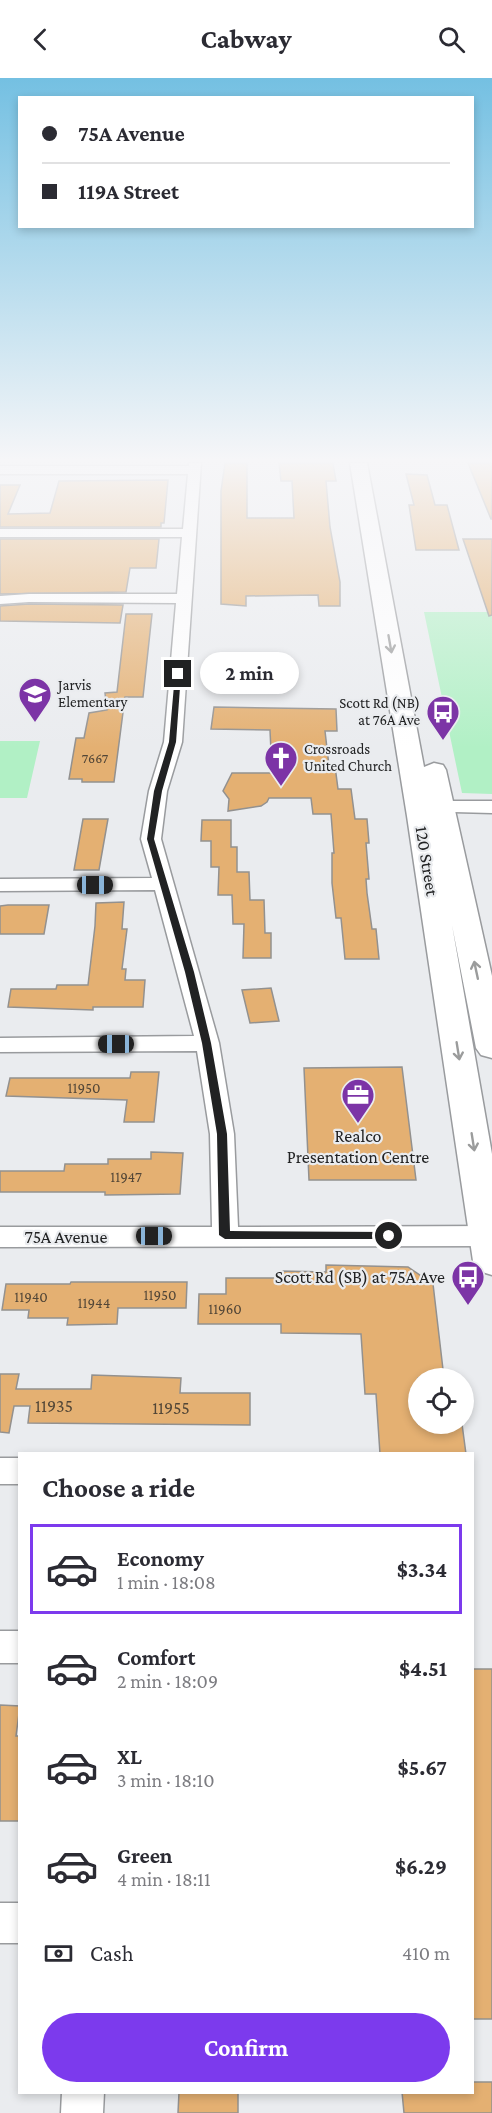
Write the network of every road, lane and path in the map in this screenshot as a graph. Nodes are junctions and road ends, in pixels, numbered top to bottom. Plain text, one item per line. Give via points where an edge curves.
1 (188, 558) edge
2 (376, 558) edge
3 (391, 558) edge
4 (378, 579) junction
5 (185, 599) junction
6 (0, 600) edge
7 (400, 606) junction
8 (419, 696) dead end
9 (426, 729) dead end
10 (429, 807) junction
11 (492, 807) edge
12 (164, 884) junction
13 (0, 885) edge
14 (207, 1043) junction
15 (0, 1045) edge
16 (492, 1048) edge
17 (225, 1235) junction
18 (0, 1237) edge
19 (491, 1244) edge
20 (0, 1471) edge
21 (18, 1471) edge
22 (0, 1647) edge
23 (18, 1647) edge
24 (0, 1923) edge
25 (18, 1923) edge
26 (83, 2094) edge
27 (82, 2113) edge

1 - 5 street
2 - 4 main road, 120 Street
3 - 7 main road, 120 Street
4 - 7 main road via 388,586 391,601
4 -> 10 main road, 120 Street
5 - 6 street
5 - 12 street via 173,742 158,791 150,839
7 - 8 main road, 120 Street
9 - 10 main road, 120 Street
10 - 11 street
16 -> 10 main road, 120 Street
10 -> 19 main road, 120 Street
12 - 13 street
12 - 14 street
14 - 15 street
14 - 17 street via 222,1134
17 - 18 street, 75A Avenue
17 - 19 street, 75A Avenue
20 - 21 street
22 - 23 street
24 - 25 street
26 - 27 street

